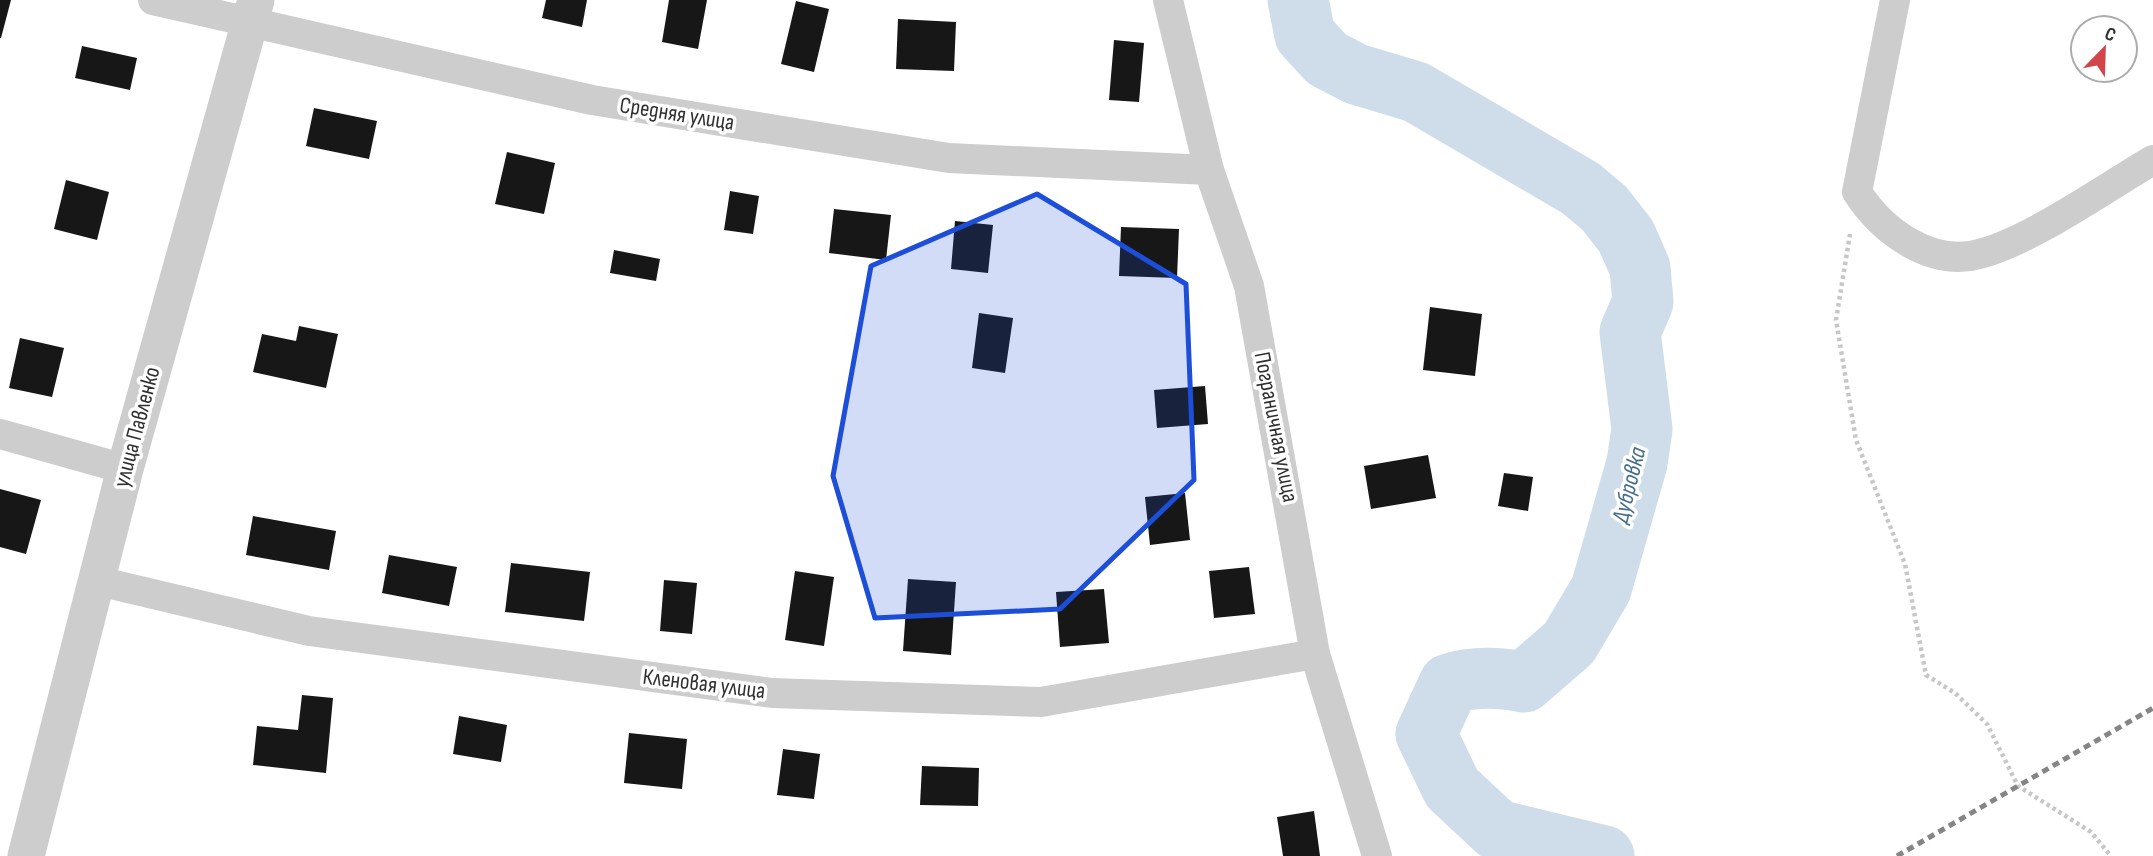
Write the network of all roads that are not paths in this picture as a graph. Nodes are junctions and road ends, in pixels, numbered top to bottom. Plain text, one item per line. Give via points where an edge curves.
1 (153, 0) edge
2 (1168, 0) edge
3 (1895, 0) edge
4 (253, 12) edge
5 (2153, 160) edge
6 (1209, 170) junction
7 (0, 434) edge
8 (125, 469) junction
9 (98, 581) junction
10 (1315, 654) junction
11 (26, 856) edge
12 (1377, 856) edge

1 - 4 street, Средняя улица
2 - 6 street, Пограничная улица
3 - 5 street via 1857,192 1891,232 1920,248 1951,255 1982,254 2026,234
4 - 6 street, Средняя улица via 592,100 949,158
4 - 8 street, улица Павленко
6 - 10 street, Пограничная улица via 1249,286
7 - 8 street
8 - 9 street, улица Павленко
9 - 10 street, Кленовая улица via 309,631 772,693 1041,702
9 - 11 street, улица Павленко
10 - 12 street, Пограничная улица

